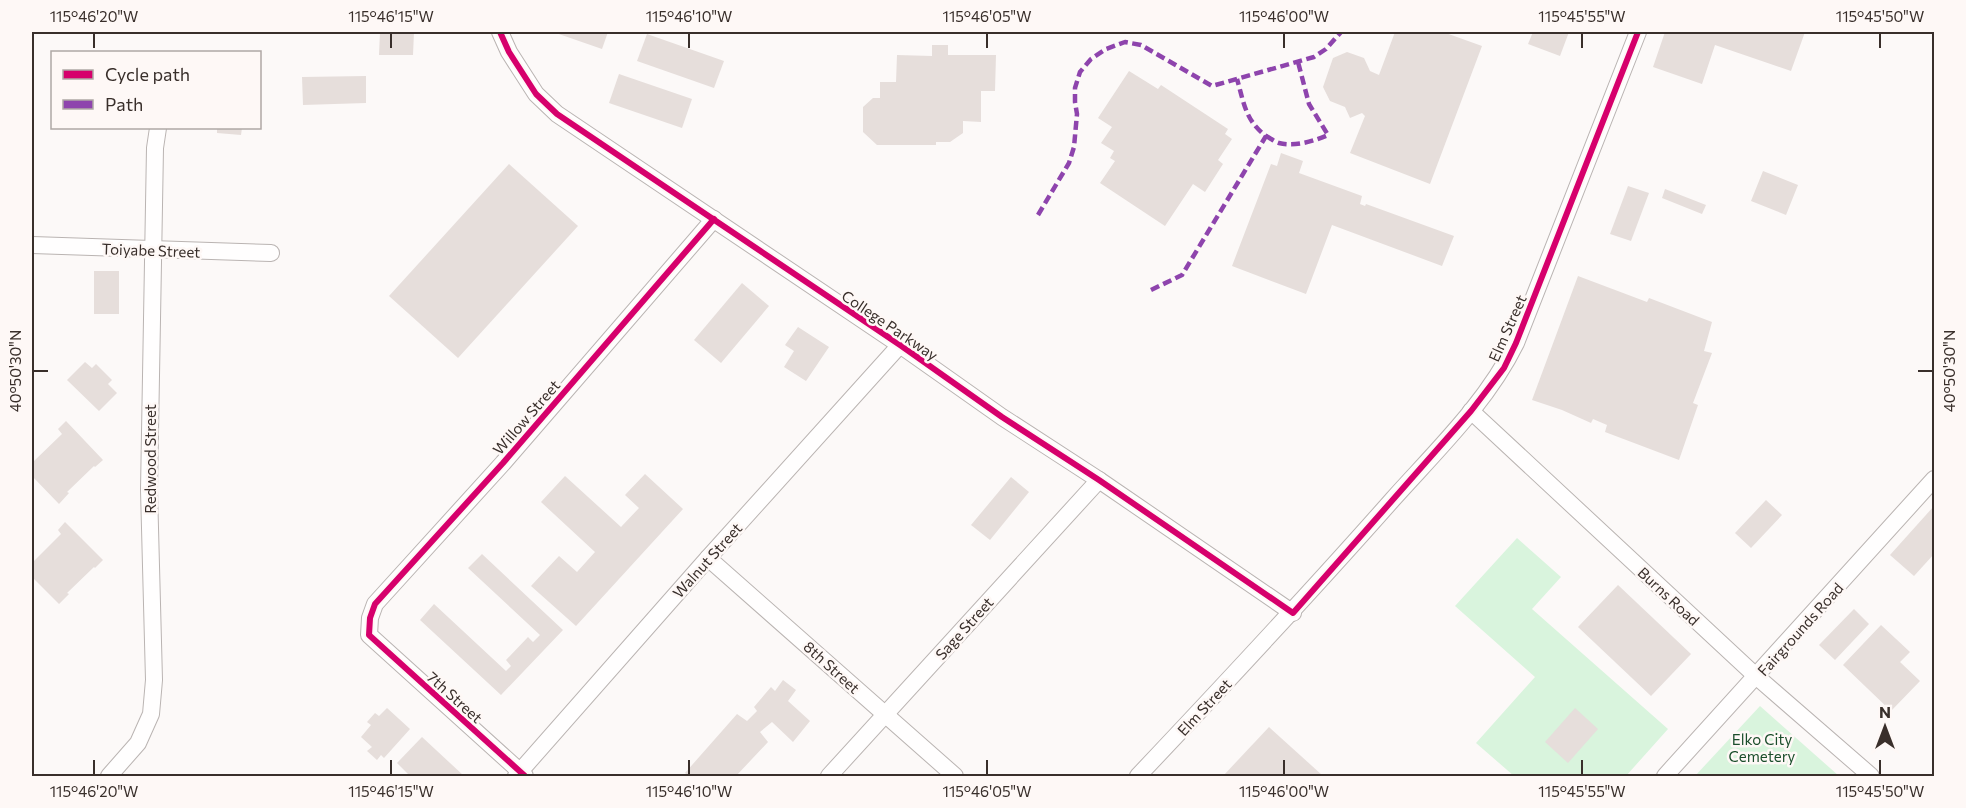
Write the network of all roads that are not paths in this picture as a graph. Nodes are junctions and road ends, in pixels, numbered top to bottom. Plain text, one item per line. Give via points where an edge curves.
1 (500, 32) edge
2 (1638, 32) edge
3 (158, 129) edge
4 (714, 219) junction
5 (32, 245) edge
6 (154, 250) junction
7 (271, 253) dead end
8 (900, 345) junction
9 (1471, 411) junction
10 (1100, 480) junction
11 (1935, 480) edge
12 (708, 558) junction
13 (1293, 612) junction
14 (369, 634) joint
15 (1757, 677) junction
16 (885, 715) junction
17 (521, 775) edge
18 (110, 777) edge
19 (829, 777) edge
20 (955, 777) edge
21 (1138, 777) edge
22 (1665, 777) edge
23 (1871, 777) edge

1 - 4 street, College Parkway via 536,94 557,114
2 - 9 street, Elm Street via 1516,343 1504,368
3 - 6 street, Redwood Street
4 - 8 street, College Parkway
4 - 14 street, Willow Street via 375,604
5 - 6 street, Toiyabe Street
6 - 7 street, Toiyabe Street
6 - 18 street, Redwood Street via 149,490 154,680 151,714 138,743
8 - 10 street, College Parkway
8 - 12 street, Walnut Street
9 - 13 street, Elm Street
9 - 15 street, Burns Road
10 - 13 street, College Parkway
10 - 16 street, Sage Street
11 - 15 street, Fairgrounds Road
12 - 16 street, 8th Street
12 - 17 street, Walnut Street
13 - 21 street, Elm Street
14 - 17 street, 7th Street
15 - 22 street, Fairgrounds Road
15 - 23 street, Burns Road
16 - 19 street, Sage Street
16 - 20 street, 8th Street

